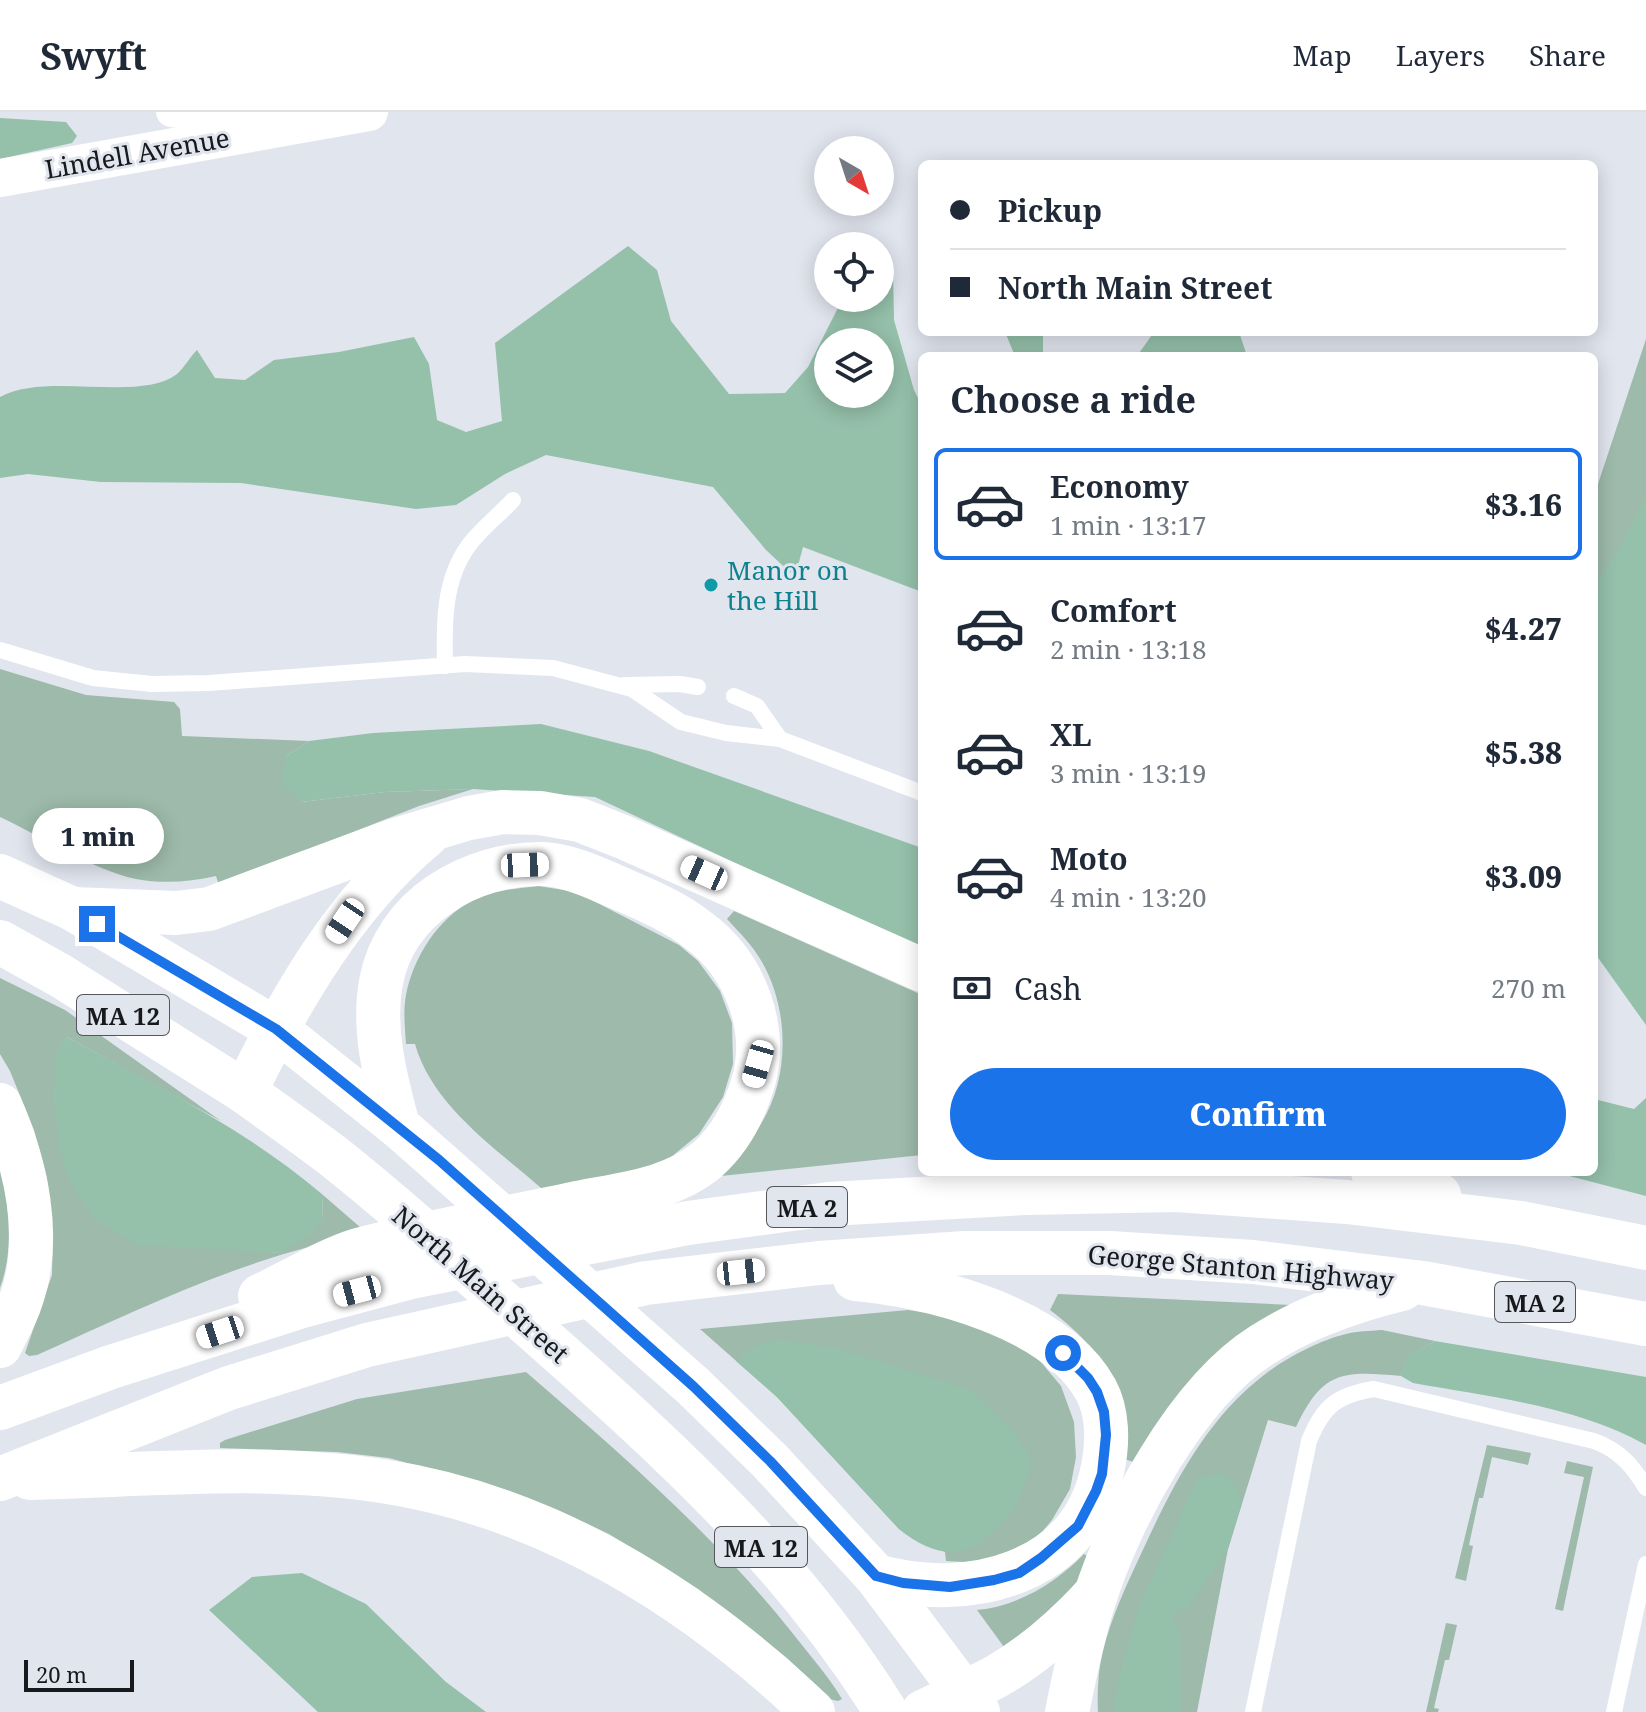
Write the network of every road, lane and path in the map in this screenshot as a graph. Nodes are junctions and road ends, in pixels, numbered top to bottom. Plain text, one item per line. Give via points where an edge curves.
1 (171, 112) edge
2 (369, 112) edge
3 (290, 126) junction
4 (0, 178) edge
5 (513, 500) dead end
6 (0, 650) edge
7 (445, 666) junction
8 (622, 685) junction
9 (698, 687) dead end
10 (734, 696) dead end
11 (780, 739) junction
12 (918, 791) edge
13 (434, 829) junction
14 (0, 876) edge
15 (73, 909) junction
16 (0, 942) edge
17 (918, 968) edge
18 (276, 1029) junction
19 (245, 1092) junction
20 (0, 1105) edge
21 (398, 1126) junction
22 (1385, 1176) edge
23 (1521, 1223) junction
24 (1646, 1248) edge
25 (765, 1269) junction
26 (1423, 1283) junction
27 (1646, 1324) edge
28 (0, 1346) edge
29 (111, 1367) junction
30 (0, 1408) edge
31 (0, 1479) edge
32 (1646, 1488) edge
33 (1646, 1564) edge
34 (876, 1576) junction
35 (1095, 1595) junction
36 (970, 1702) edge
37 (813, 1712) edge
38 (886, 1712) edge
39 (923, 1712) edge
40 (1067, 1712) edge
41 (1253, 1712) edge
42 (1614, 1712) edge

1 - 3 street
2 - 3 street, Lindell Avenue
3 - 4 street, Lindell Avenue
5 - 7 lane via 469,546 453,575 444,620
6 - 7 lane via 93,678 152,684
7 - 8 lane via 553,668
8 - 9 lane
8 - 11 lane via 681,722
10 - 11 lane via 757,706
11 - 12 lane
13 - 15 main road via 209,909
13 - 17 main road via 503,812 580,820
13 - 18 main road via 345,921
14 - 15 main road, MA 12
15 - 18 main road, MA 12
16 - 19 main road, North Main Street / MA 12
18 - 19 main road
18 - 21 main road, MA 12
19 - 38 main road, North Main Street / MA 12 via 333,1156 440,1247 719,1502 783,1570 854,1660
20 - 28 main road via 28,1190 31,1254 21,1300
21 - 29 main road via 379,1035 380,984 388,958 404,927 434,898 475,875 505,866 545,864 586,874 699,930 726,955 757,1024 758,1064 735,1128 706,1160 661,1186 355,1251
21 - 34 main road, MA 12 via 693,1386
22 - 23 main road
23 - 24 main road, MA 2
23 - 29 main road, MA 2 via 1347,1202 1177,1190 829,1204 688,1223 411,1277
25 - 26 main road, George Stanton Highway / MA 2 via 965,1253 1110,1253 1253,1262
25 - 31 main road, George Stanton Highway / MA 2 via 646,1283 367,1345 229,1388
25 - 34 main road via 895,1283 984,1307 1045,1338 1097,1392 1106,1435 1102,1474 1078,1526 1062,1542 1019,1573 994,1580 950,1587
26 - 27 main road, George Stanton Highway / MA 2
26 - 35 main road via 1354,1300 1307,1320 1262,1344 1222,1378 1172,1439
29 - 30 main road, MA 2
31 - 37 main road via 293,1472 384,1481 461,1499 525,1519 617,1563 716,1627
32 - 41 lane via 1625,1459 1594,1441 1374,1389 1336,1400 1309,1441
33 - 42 lane
34 - 36 main road, MA 12
35 - 36 main road via 1066,1627 995,1677
35 - 40 main road
36 - 39 main road

